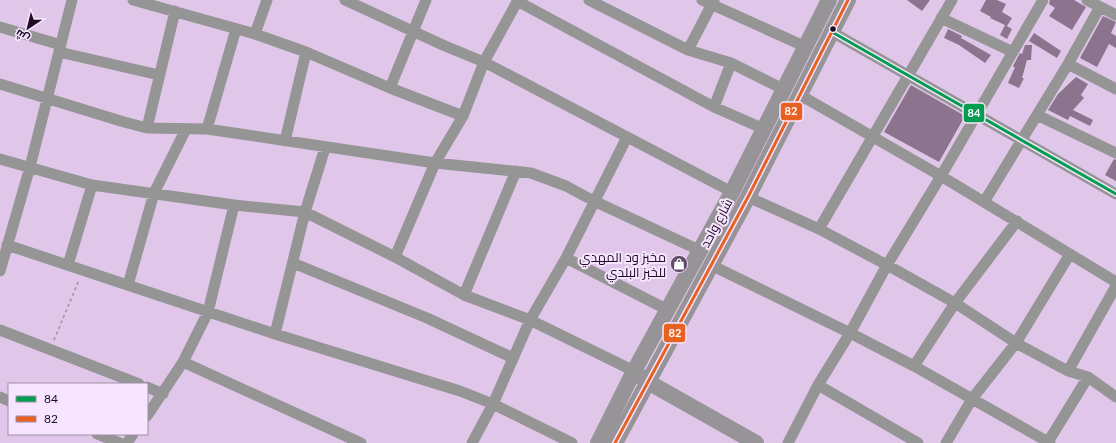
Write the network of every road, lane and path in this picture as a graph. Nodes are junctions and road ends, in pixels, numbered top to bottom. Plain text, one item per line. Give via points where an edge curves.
1 (72, 0) edge
2 (133, 0) edge
3 (267, 0) edge
4 (344, 0) edge
5 (426, 0) edge
6 (589, 0) edge
7 (848, 0) edge
8 (952, 0) edge
9 (1043, 0) edge
10 (1087, 0) edge
11 (518, 1) edge
12 (709, 2) edge
13 (824, 2) edge
14 (155, 4) edge
15 (1100, 7) junction
16 (175, 11) junction
17 (1116, 15) edge
18 (941, 18) junction
19 (0, 27) edge
20 (236, 29) junction
21 (413, 31) junction
22 (832, 32) junction
23 (255, 34) junction
24 (806, 47) junction
25 (60, 48) junction
26 (688, 50) junction
27 (306, 52) junction
28 (1012, 52) junction
29 (484, 62) junction
30 (731, 63) junction
31 (1068, 64) junction
32 (908, 74) junction
33 (159, 75) junction
34 (0, 84) edge
35 (390, 88) junction
36 (1116, 89) edge
37 (785, 90) junction
38 (800, 95) junction
39 (47, 98) junction
40 (714, 107) junction
41 (977, 114) junction
42 (1037, 115) junction
43 (463, 116) junction
44 (147, 128) junction
45 (186, 129) junction
46 (207, 129) junction
47 (764, 129) junction
48 (627, 136) junction
49 (873, 137) junction
50 (1022, 140) junction
51 (285, 141) junction
52 (325, 148) junction
53 (1116, 153) edge
54 (0, 159) edge
55 (435, 163) junction
56 (30, 167) junction
57 (516, 171) junction
58 (941, 176) junction
59 (92, 185) junction
60 (732, 192) junction
61 (154, 193) junction
62 (1116, 194) edge
63 (748, 197) junction
64 (594, 202) junction
65 (984, 202) junction
66 (234, 204) junction
67 (305, 212) junction
68 (1017, 221) junction
69 (819, 229) junction
70 (6, 245) junction
71 (700, 251) junction
72 (1070, 254) junction
73 (395, 256) junction
74 (566, 258) junction
75 (293, 263) junction
76 (68, 265) junction
77 (711, 265) junction
78 (887, 265) junction
79 (0, 271) edge
80 (84, 271) junction
81 (1116, 282) edge
82 (128, 285) junction
83 (1116, 286) edge
84 (464, 295) junction
85 (955, 303) junction
86 (668, 310) junction
87 (208, 312) junction
88 (530, 320) junction
89 (0, 330) edge
90 (850, 332) junction
91 (275, 334) junction
92 (1016, 343) junction
93 (51, 349) junction
94 (513, 358) junction
95 (183, 362) junction
96 (914, 366) junction
97 (634, 371) junction
98 (1068, 371) junction
99 (1088, 377) junction
100 (648, 382) junction
101 (136, 383) edge
102 (818, 386) junction
103 (148, 387) edge
104 (163, 394) junction
105 (1116, 397) edge
106 (972, 399) junction
107 (493, 404) junction
108 (148, 415) edge
109 (100, 435) edge
110 (347, 440) edge
111 (1049, 442) edge
112 (120, 443) edge
113 (361, 443) edge
114 (472, 443) edge
115 (572, 443) edge
116 (598, 443) edge
117 (615, 443) edge
118 (756, 443) edge
119 (788, 443) edge
120 (918, 443) edge
121 (946, 443) edge

1 - 25 street
2 - 14 street
3 - 23 street
4 - 21 street
5 - 21 street
6 - 26 street
7 - 22 street, شارع واحد
8 - 18 street
9 - 28 street
10 - 15 street
11 - 29 street
11 - 40 street
12 - 24 street
12 - 26 street
13 - 24 street, شارع واحد
14 - 16 street
15 - 17 street
15 - 31 street
16 - 20 street
16 - 33 street
18 - 28 street
18 - 32 street
19 - 25 street
20 - 23 street
20 - 46 street
21 - 29 street
21 - 35 street
22 - 32 street
22 - 38 street, شارع واحد
23 - 27 street
24 - 37 street, شارع واحد
25 - 33 street
25 - 39 street
26 - 30 street
27 - 35 street
27 - 51 street
28 - 41 street
29 - 43 street
29 - 48 street
30 - 37 street
30 - 40 street
31 - 36 street
31 - 42 street
32 - 41 street
32 - 49 street
33 - 44 street
34 - 39 street
35 - 43 street
37 - 47 street, شارع واحد
38 - 49 street
38 - 63 street, شارع واحد
39 - 44 street
39 - 56 street
40 - 47 street
41 - 50 street
41 - 58 street
42 - 50 street
42 - 53 street
43 - 55 street
44 - 45 street
45 - 46 street
45 - 61 street
46 - 51 street
47 - 60 street, شارع واحد
48 - 60 street
48 - 64 street
49 - 58 street
49 - 69 street
50 - 62 street
50 - 65 street
51 - 52 street
52 - 55 street
52 - 67 street
54 - 56 street
55 - 57 street
55 - 73 street
56 - 59 street
56 - 70 street
57 - 64 street via 546,178
57 - 84 street
58 - 65 street
58 - 78 street
59 - 61 street
59 - 76 street
60 - 71 street, شارع واحد
61 - 66 street
61 - 82 street
63 - 69 street
63 - 77 street, شارع واحد
64 - 71 street
64 - 74 street
65 - 68 street
66 - 67 street
66 - 87 street
67 - 73 street
67 - 75 street
68 - 72 street
68 - 85 street
69 - 78 street
70 - 76 street
70 - 79 street
71 - 86 street, شارع واحد
72 - 81 street
72 - 92 street
73 - 84 street
74 - 86 street
74 - 88 street
75 - 91 street
75 - 94 street via 427,318
76 - 80 street
77 - 90 street
77 - 100 street, شارع واحد
78 - 85 street
78 - 90 street
80 - 82 street
80 - 93 path
82 - 87 street
83 - 98 street
84 - 88 street
85 - 92 street
85 - 96 street
86 - 97 street, شارع واحد
87 - 91 street
87 - 95 street
88 - 94 street
88 - 97 street
89 - 93 street
90 - 96 street
90 - 102 street
91 - 107 street via 460,391
92 - 98 street
92 - 106 street
93 - 101 street
94 - 107 street
95 - 104 street
95 - 110 street
96 - 106 street
97 - 100 street
97 - 116 street, شارع واحد
98 - 99 street
99 - 105 street
99 - 111 street
100 - 117 street, شارع واحد
100 - 118 street
102 - 119 street
102 - 120 street
103 - 104 street
104 - 108 street
106 - 111 street
106 - 121 street
107 - 114 street
107 - 115 street
109 - 112 street
110 - 113 street

